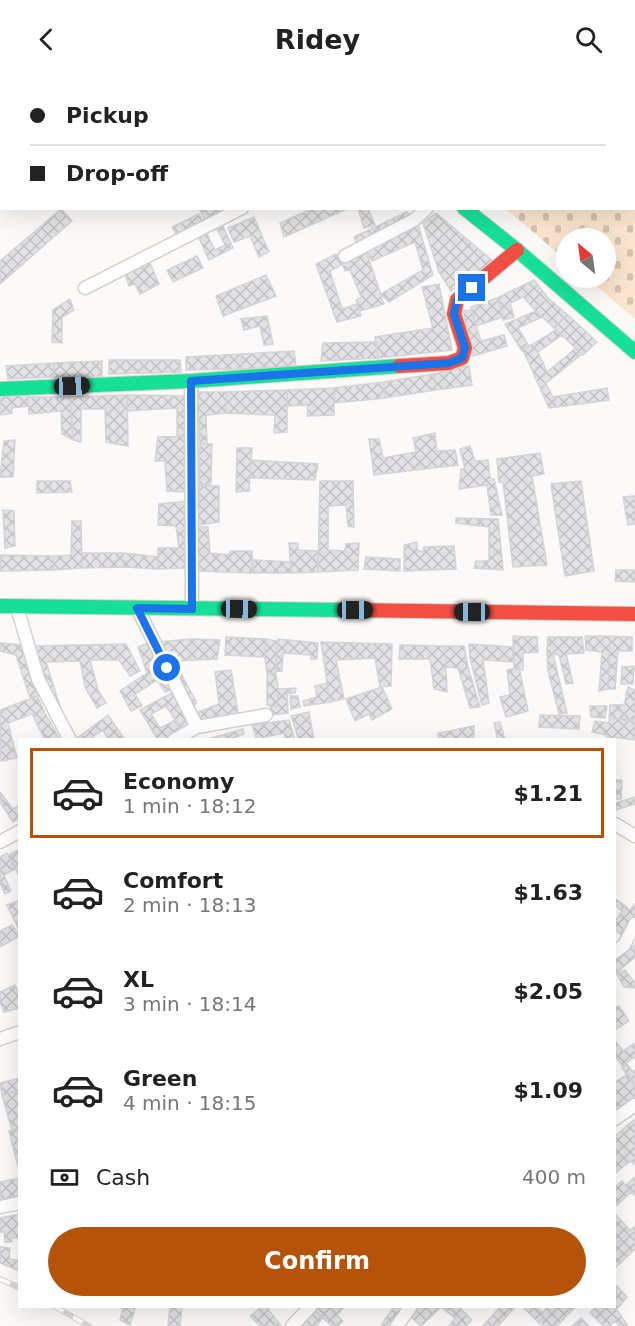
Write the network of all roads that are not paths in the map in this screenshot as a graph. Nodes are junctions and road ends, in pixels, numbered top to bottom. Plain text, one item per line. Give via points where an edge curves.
1 (238, 210) edge
2 (425, 210) edge
3 (467, 210) edge
4 (517, 250) junction
5 (345, 256) dead end
6 (85, 288) dead end
7 (635, 352) edge
8 (191, 381) junction
9 (0, 389) edge
10 (0, 606) edge
11 (17, 607) junction
12 (137, 608) junction
13 (192, 609) junction
14 (635, 614) edge
15 (266, 715) dead end
16 (197, 728) junction
17 (69, 738) edge
18 (178, 738) edge
19 (616, 825) edge
20 (18, 832) edge
21 (635, 836) edge
22 (0, 842) edge
23 (635, 924) edge
24 (616, 951) edge
25 (18, 1033) edge
26 (0, 1039) edge
27 (635, 1105) edge
28 (616, 1118) edge
29 (18, 1203) edge
30 (0, 1207) edge
31 (309, 1308) edge
32 (410, 1308) edge
33 (292, 1326) edge
34 (397, 1326) edge

1 - 6 street
2 - 5 street via 414,220
3 - 4 street
4 - 7 street
4 - 8 street via 457,300 454,314 465,348 462,358 449,363
8 - 9 street
8 - 13 street
10 - 11 street
11 - 12 street
11 - 17 street via 38,679
12 - 13 street
12 - 16 street
13 - 14 street
15 - 16 street
16 - 18 street
19 - 21 street
20 - 22 street
23 - 24 street
25 - 26 street
27 - 28 street
29 - 30 street
31 - 33 street
32 - 34 street

